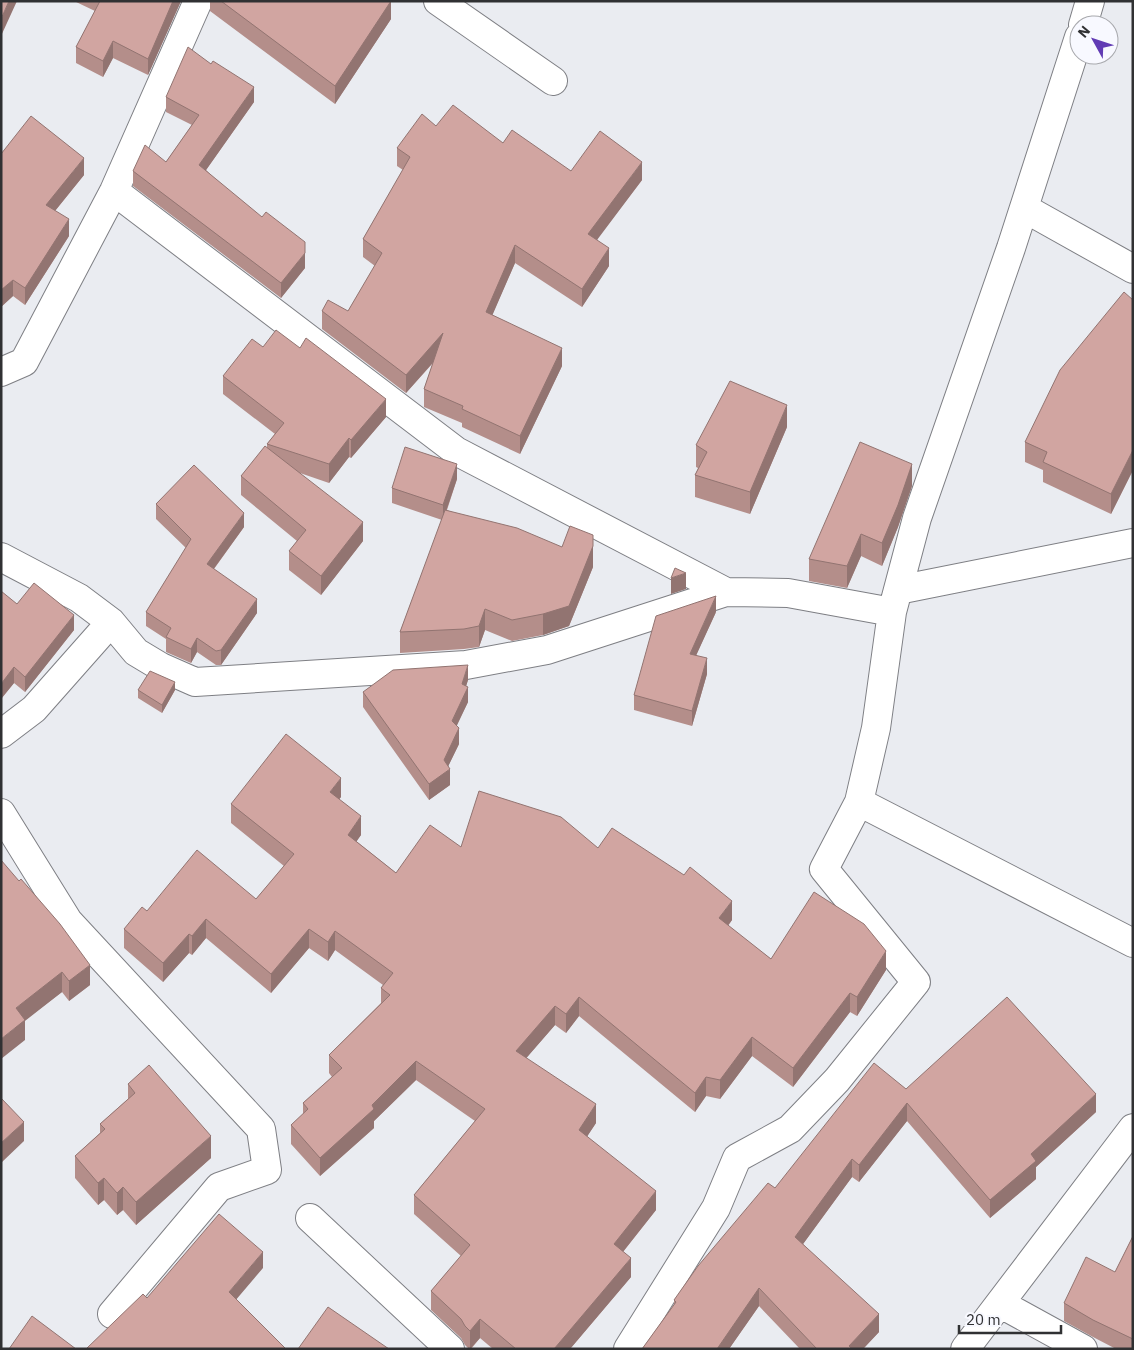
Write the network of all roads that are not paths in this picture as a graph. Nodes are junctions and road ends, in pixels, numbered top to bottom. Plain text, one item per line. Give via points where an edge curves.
1 (198, 1) edge
2 (438, 1) edge
3 (1070, 65) edge
4 (553, 81) dead end
5 (114, 191) junction
6 (1024, 208) junction
7 (1133, 269) edge
8 (1, 372) edge
9 (1133, 543) edge
10 (1, 557) edge
11 (726, 592) junction
12 (895, 601) junction
13 (111, 622) junction
14 (1, 734) edge
15 (859, 802) junction
16 (1, 813) edge
17 (1133, 943) edge
18 (1133, 1128) edge
19 (310, 1218) dead end
20 (1001, 1304) junction
21 (112, 1314) dead end
22 (450, 1349) edge
23 (628, 1349) edge
24 (966, 1349) edge
25 (1084, 1349) edge

1 - 5 street
2 - 4 street
3 - 6 street
5 - 8 street via 24,362
5 - 11 street via 456,451
6 - 7 street
6 - 12 street via 917,518
9 - 12 street
10 - 13 street via 79,598
11 - 12 street
11 - 13 street via 547,650 466,665 195,682 136,652
12 - 15 street via 876,728
13 - 14 street via 34,709
15 - 17 street
15 - 23 street via 824,869 916,982 837,1080 790,1129 737,1158 716,1208
16 - 21 street via 68,921 261,1129 267,1170 219,1187
18 - 20 street
19 - 22 street
20 - 24 street
20 - 25 street

